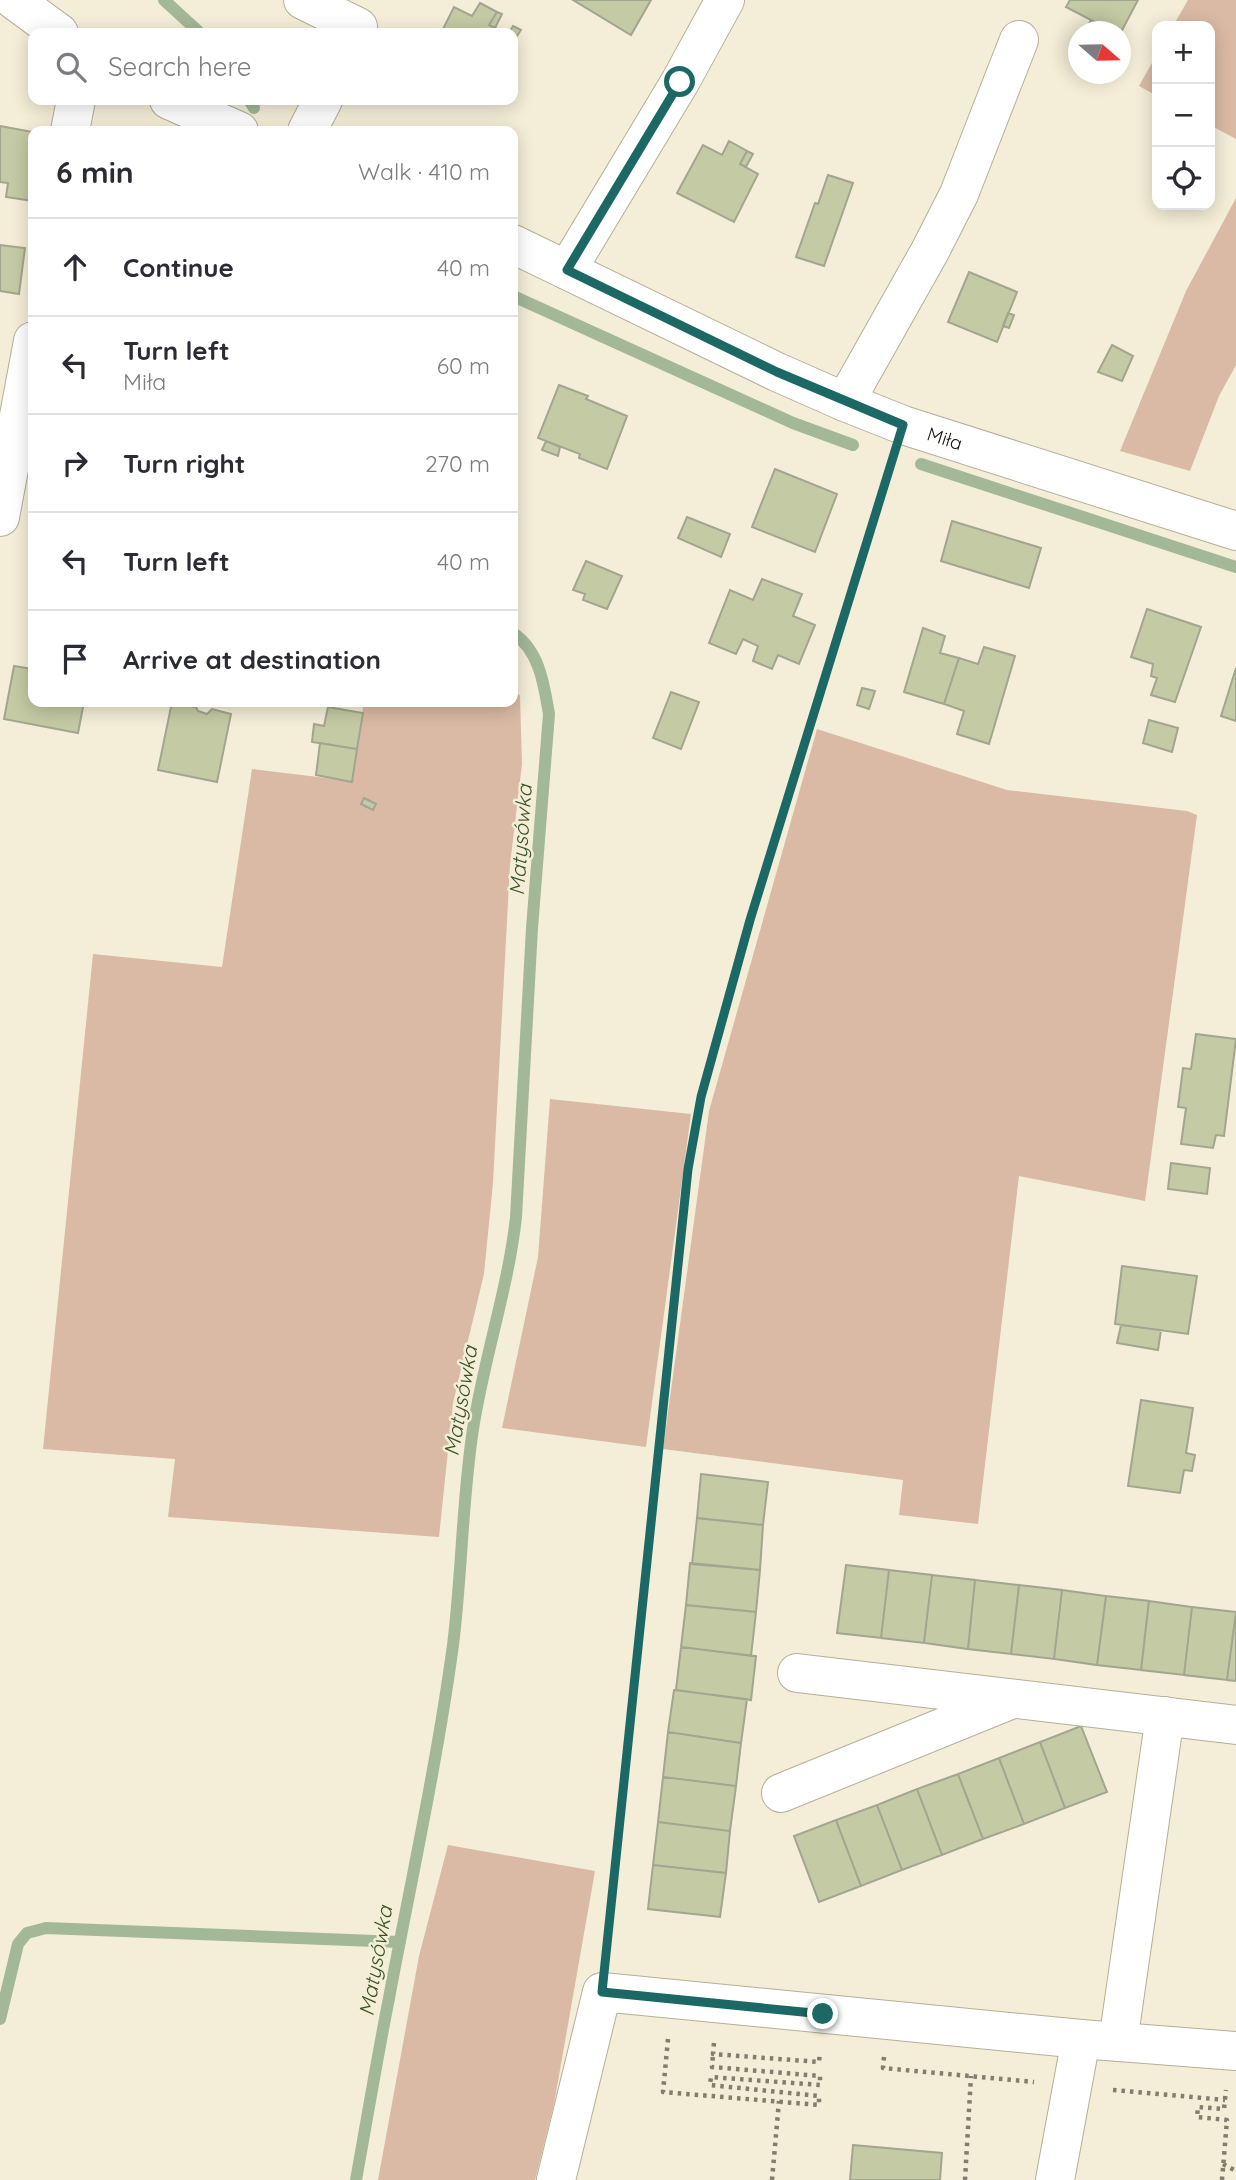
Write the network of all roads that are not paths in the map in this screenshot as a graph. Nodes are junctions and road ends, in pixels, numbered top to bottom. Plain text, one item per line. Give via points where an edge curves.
1 (14, 0) edge
2 (303, 0) edge
3 (725, 0) edge
4 (362, 20) edge
5 (52, 28) edge
6 (1019, 40) dead end
7 (75, 105) edge
8 (180, 105) edge
9 (320, 105) edge
10 (71, 126) edge
11 (228, 126) edge
12 (310, 126) edge
13 (518, 246) edge
14 (567, 270) junction
15 (28, 368) edge
16 (845, 402) junction
17 (0, 517) edge
18 (1236, 531) edge
19 (797, 1673) dead end
20 (1012, 1699) junction
21 (1165, 1716) junction
22 (1236, 1725) edge
23 (781, 1793) dead end
24 (1080, 2039) junction
25 (1118, 2042) junction
26 (1236, 2051) edge
27 (556, 2180) edge
28 (1055, 2180) edge

1 - 5 street
2 - 4 street
3 - 14 street
6 - 16 street via 959,194
7 - 10 street
8 - 11 street
9 - 12 street
13 - 14 street, Miła
14 - 16 street, Miła
15 - 17 street
16 - 18 street, Miła via 903,425
19 - 20 street
20 - 21 street
20 - 23 street
21 - 22 street
21 - 25 street
24 - 25 street
24 - 27 street via 602,1992
24 - 28 street
25 - 26 street

